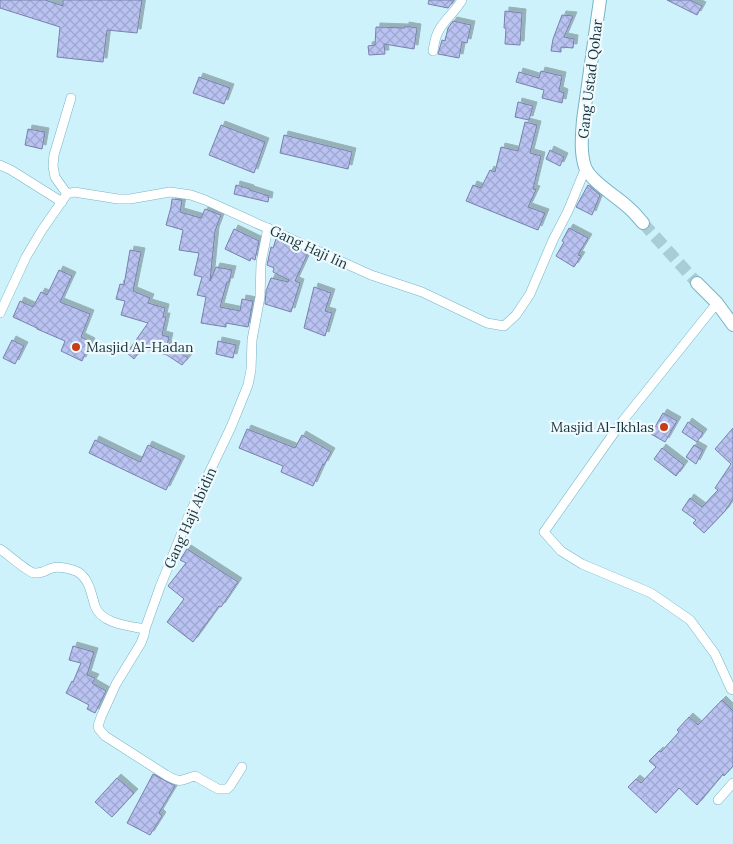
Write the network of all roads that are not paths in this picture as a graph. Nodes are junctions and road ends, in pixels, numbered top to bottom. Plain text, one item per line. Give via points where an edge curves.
1 (462, 0) edge
2 (600, 0) edge
3 (433, 51) dead end
4 (71, 98) dead end
5 (0, 165) edge
6 (586, 167) junction
7 (64, 198) junction
8 (643, 223) tunnel mouth
9 (268, 228) junction
10 (697, 283) tunnel mouth
11 (717, 303) junction
12 (0, 313) edge
13 (733, 325) edge
14 (0, 549) edge
15 (145, 629) junction
16 (733, 690) edge
17 (242, 767) dead end
18 (733, 783) edge
19 (718, 800) dead end

1 - 3 street via 437,33
2 - 6 street, Gang Ustad Qohar via 583,120
4 - 7 street via 52,166
5 - 7 street
6 - 8 street via 592,177
6 - 9 street, Gang Haji Iin via 530,294 516,316 504,326 487,323 422,292 370,275
7 - 9 street, Gang Haji Iin via 74,192 118,199 170,192 191,195
7 - 12 street via 26,257
9 - 15 street, Gang Haji Abidin via 261,263 260,297 248,385 189,515
10 - 11 street
11 - 13 street
11 - 16 street via 621,423 544,532 561,551 582,564 651,593 690,620 715,654
14 - 15 street via 31,572 41,573 56,567 78,572 88,582 95,607 101,614 128,627
15 - 17 street, Gang Haji Abidin via 141,643 116,684 99,729 104,736 174,780 184,781 195,776 226,789
18 - 19 street

